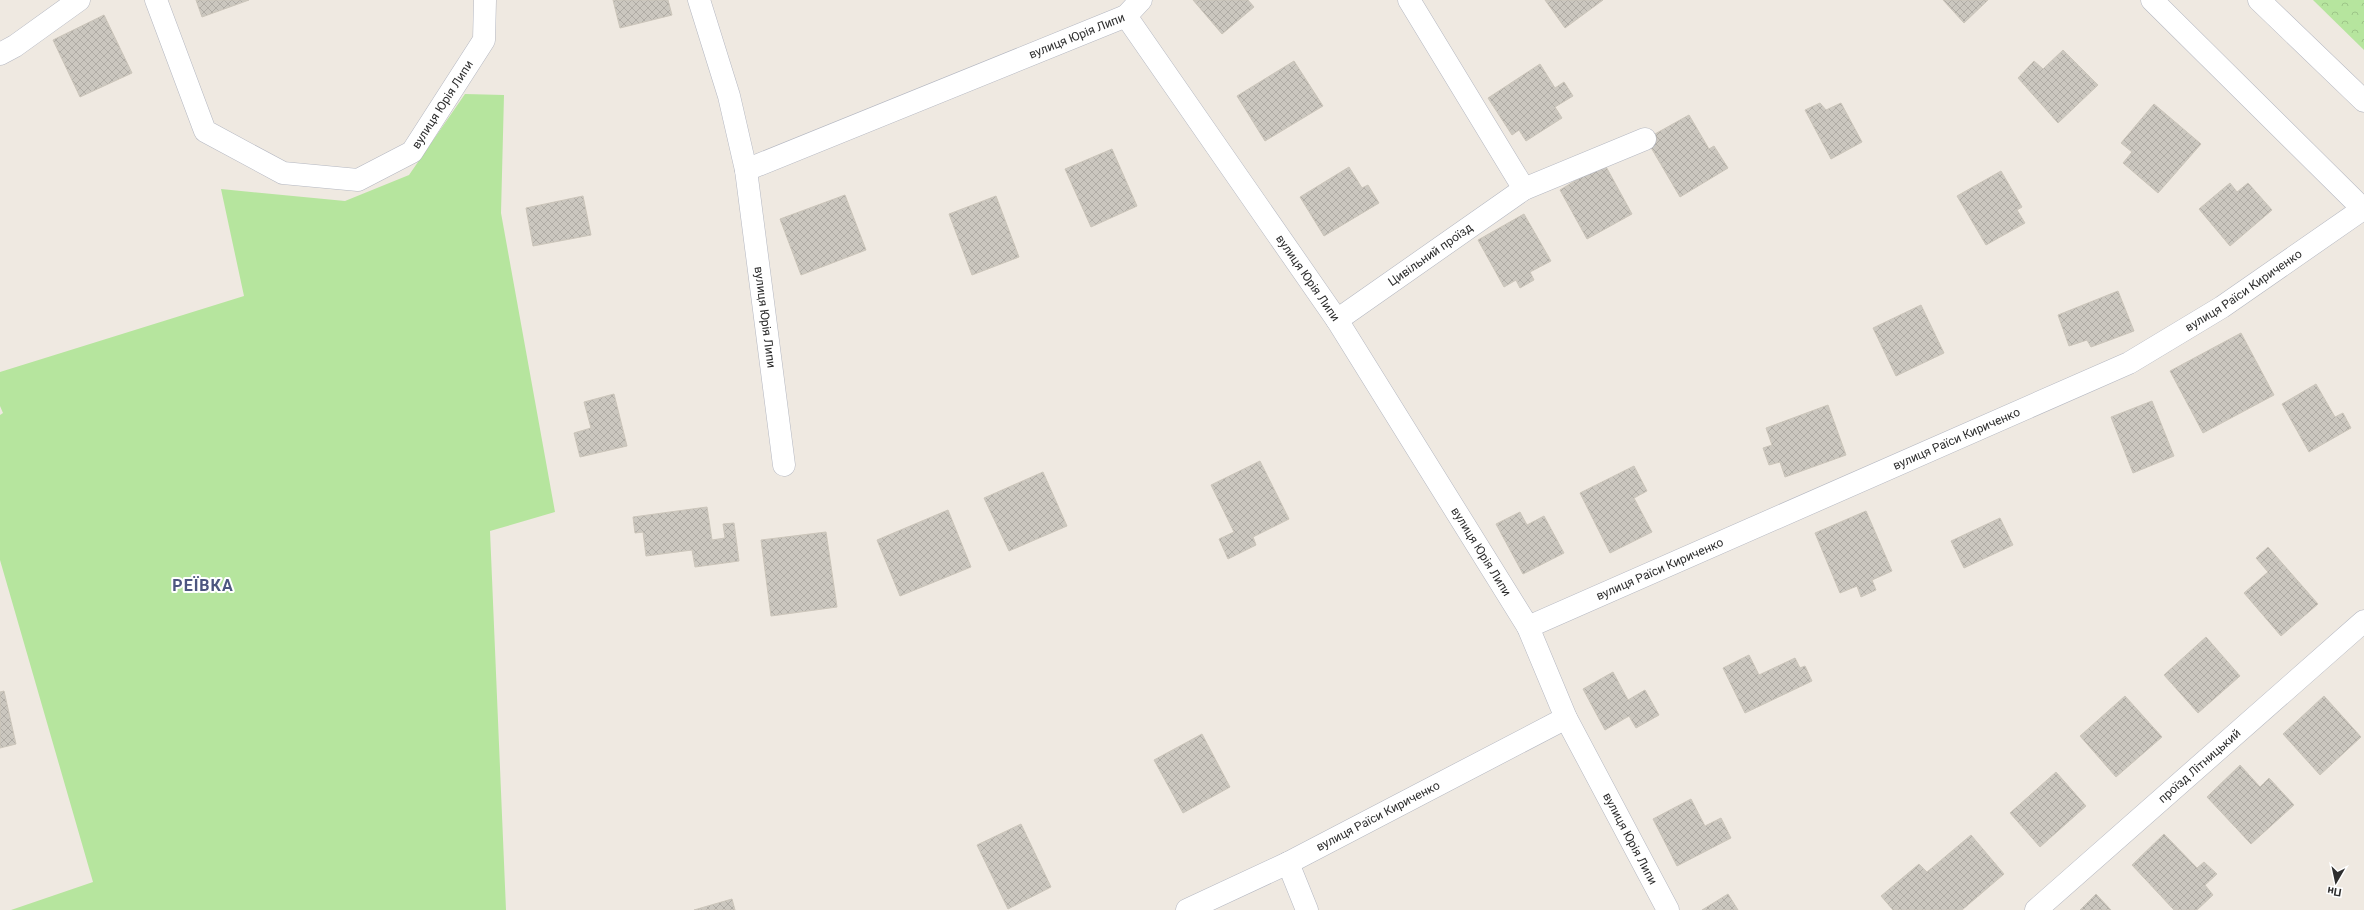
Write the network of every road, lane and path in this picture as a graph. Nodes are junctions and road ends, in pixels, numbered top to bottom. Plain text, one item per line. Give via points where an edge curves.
1 (79, 0) edge
2 (156, 0) edge
3 (485, 0) edge
4 (699, 0) edge
5 (1141, 0) edge
6 (1409, 0) edge
7 (2152, 0) edge
8 (2259, 0) edge
9 (1126, 16) junction
10 (0, 54) edge
11 (2364, 101) edge
12 (1645, 139) dead end
13 (746, 170) junction
14 (1524, 189) junction
15 (2363, 210) edge
16 (1337, 320) junction
17 (784, 465) dead end
18 (2364, 621) edge
19 (1528, 627) junction
20 (1566, 718) junction
21 (1288, 863) junction
22 (1187, 910) edge
23 (1307, 910) edge
24 (1668, 910) edge
25 (2036, 910) edge

1 - 10 street
2 - 3 street, вулиця Юрія Липи via 205,131 284,173 358,180 412,152 484,40
4 - 13 street, вулиця Юрія Липи via 729,96
5 - 9 street
6 - 14 street
7 - 15 street
8 - 11 street
9 - 13 street, вулиця Юрія Липи
9 - 16 street, вулиця Юрія Липи
12 - 14 street, Цивільний проїзд
13 - 17 street, вулиця Юрія Липи
14 - 16 street, Цивільний проїзд
15 - 19 street, вулиця Раїси Кириченко via 2222,307 2129,362
16 - 19 street, вулиця Юрія Липи
18 - 25 street, проїзд Літницький
19 - 20 street, вулиця Юрія Липи
20 - 21 street, вулиця Раїси Кириченко
20 - 24 street, вулиця Юрія Липи
21 - 22 street, вулиця Раїси Кириченко
21 - 23 street

